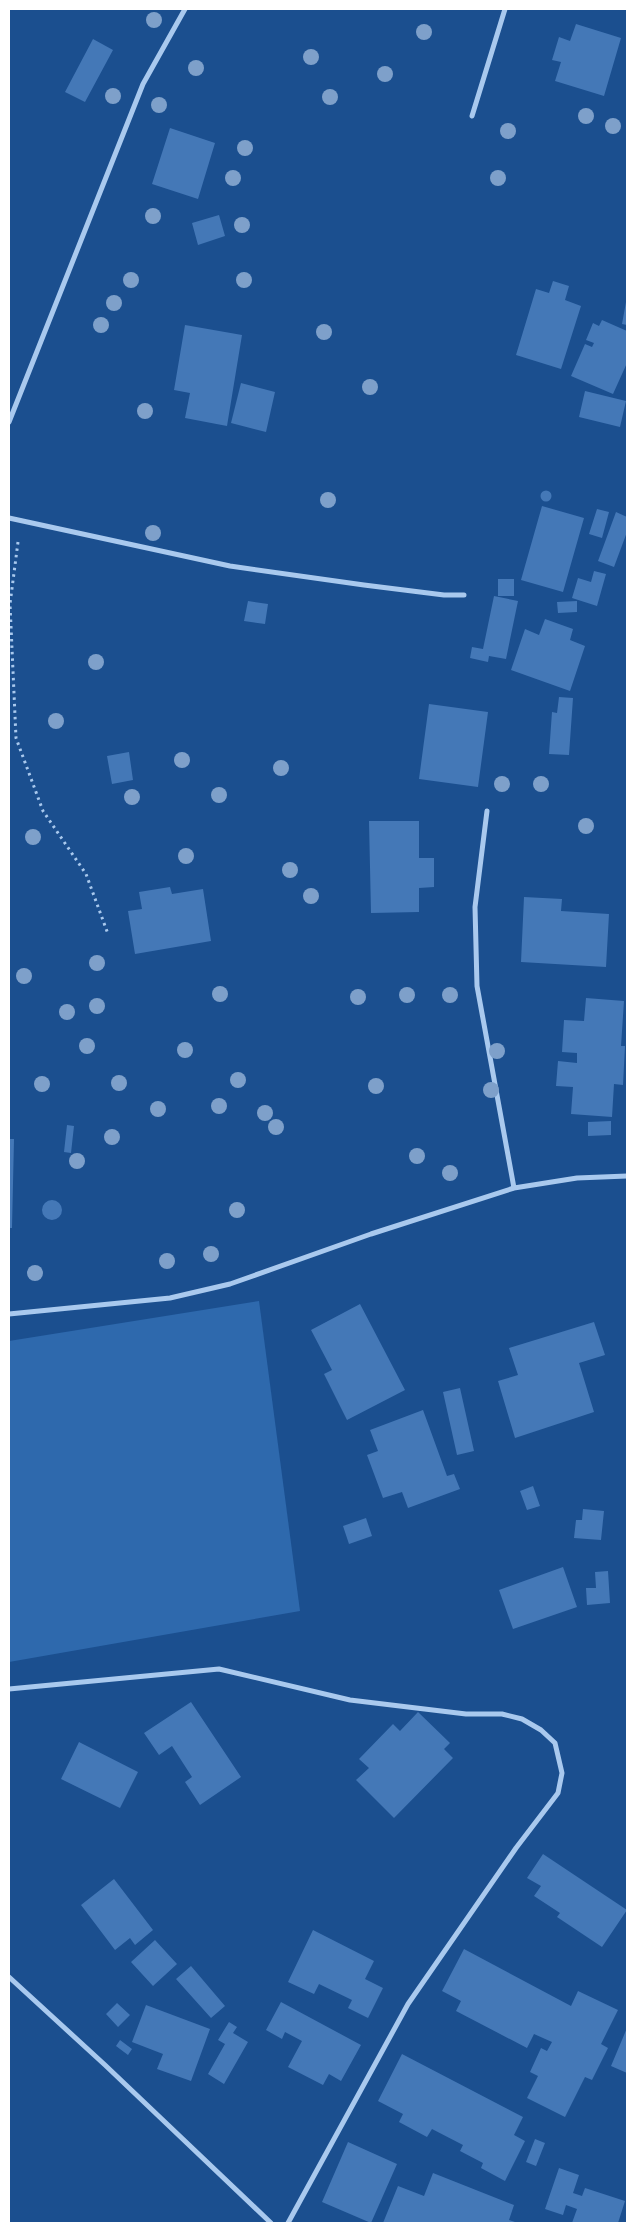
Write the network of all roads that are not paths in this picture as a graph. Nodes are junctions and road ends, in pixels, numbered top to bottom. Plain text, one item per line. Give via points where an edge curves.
1 (185, 9) edge
2 (506, 9) edge
3 (472, 116) dead end
4 (9, 422) edge
5 (9, 518) edge
6 (464, 595) dead end
7 (487, 811) dead end
8 (627, 1176) edge
9 (514, 1188) junction
10 (9, 1314) edge
11 (9, 1689) edge
12 (9, 1977) edge
13 (271, 2223) edge
14 (288, 2223) edge

1 - 4 street via 143,84
2 - 3 street
5 - 6 street via 230,566
7 - 9 street via 475,907 477,986
8 - 9 street via 577,1178
9 - 10 street via 230,1284 170,1298
11 - 14 street via 219,1670 350,1700 466,1714 502,1714 522,1719 554,1743 562,1773 558,1793 408,2004
12 - 13 street

